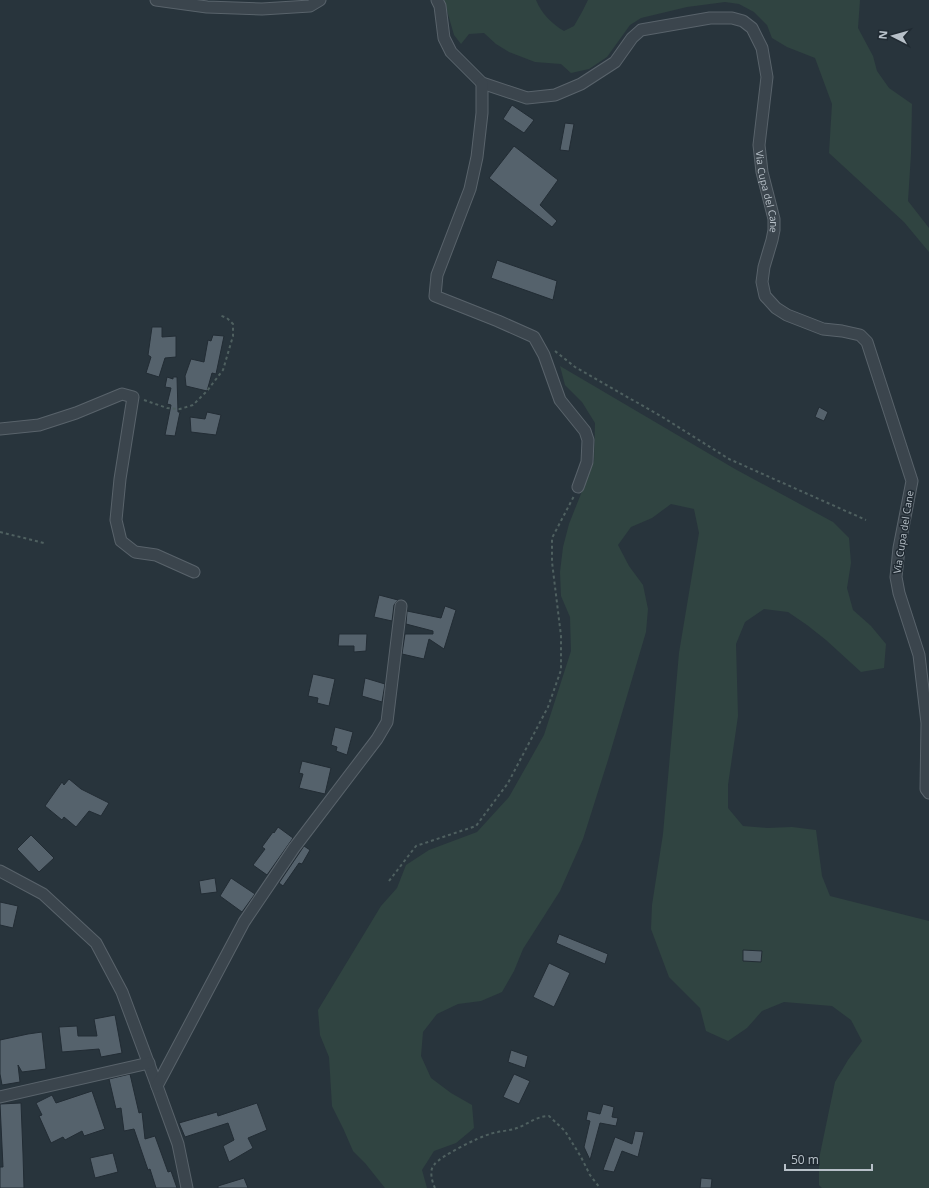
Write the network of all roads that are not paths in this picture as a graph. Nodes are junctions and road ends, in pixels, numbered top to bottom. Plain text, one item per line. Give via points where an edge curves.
1 (156, 0) edge
2 (320, 0) edge
3 (438, 0) edge
4 (482, 83) junction
5 (0, 429) edge
6 (578, 487) road end
7 (194, 572) dead end
8 (401, 606) dead end
9 (929, 793) edge
10 (0, 871) edge
11 (149, 1063) junction
12 (158, 1086) junction
13 (0, 1097) edge
14 (187, 1188) edge

1 - 2 street via 207,7 262,9 310,6
3 - 4 street, Via Cupa del Cane via 444,38 451,52
4 - 6 street via 482,113 476,164 470,189 437,275 435,296 534,337 544,355 560,400 585,431 588,440 587,462
4 - 9 street, Via Cupa del Cane via 528,98 555,96 581,84 615,62 641,30 710,18 732,18 752,28 762,48 767,77 759,145 762,172 774,219 774,230 762,282 765,296 787,315 824,329 860,335 867,342 912,481 896,577 920,655 927,723 926,788
5 - 7 street via 39,425 122,394 133,397 116,520 121,541 135,552 156,556
8 - 12 street via 388,722 294,848 244,922
10 - 11 street via 43,894 96,943 122,992
11 - 12 street
11 - 13 street
12 - 14 street via 178,1144

